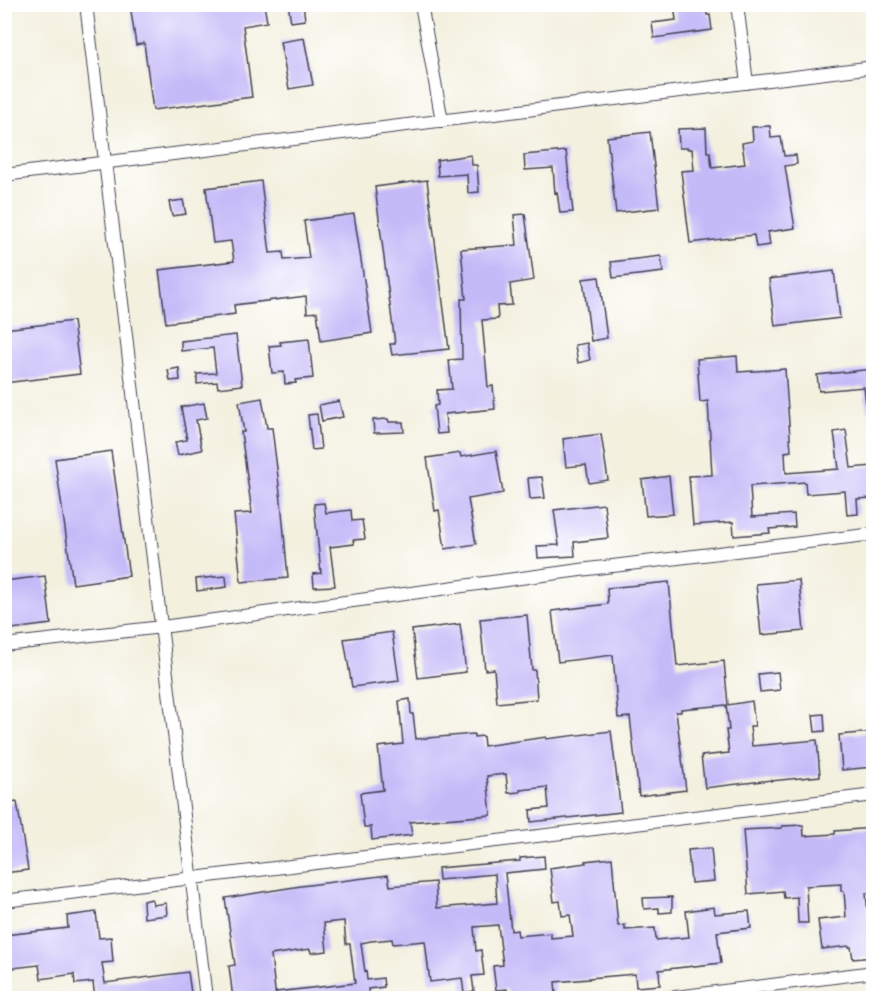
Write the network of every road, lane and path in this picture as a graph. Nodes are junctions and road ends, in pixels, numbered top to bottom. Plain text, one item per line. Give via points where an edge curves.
1 (86, 4) edge
2 (421, 4) edge
3 (737, 4) edge
4 (873, 67) edge
5 (747, 83) junction
6 (442, 121) junction
7 (105, 163) junction
8 (4, 175) edge
9 (873, 534) edge
10 (162, 627) junction
11 (4, 645) edge
12 (873, 795) edge
13 (192, 878) junction
14 (4, 901) edge
15 (873, 972) edge
16 (206, 999) edge
17 (668, 999) edge

1 - 7 street
2 - 6 street
3 - 5 street
4 - 5 street
5 - 6 street
6 - 7 street
7 - 8 street
7 - 10 street
9 - 10 street
10 - 11 street
10 - 13 street
12 - 13 street
13 - 14 street
13 - 16 street
15 - 17 street

